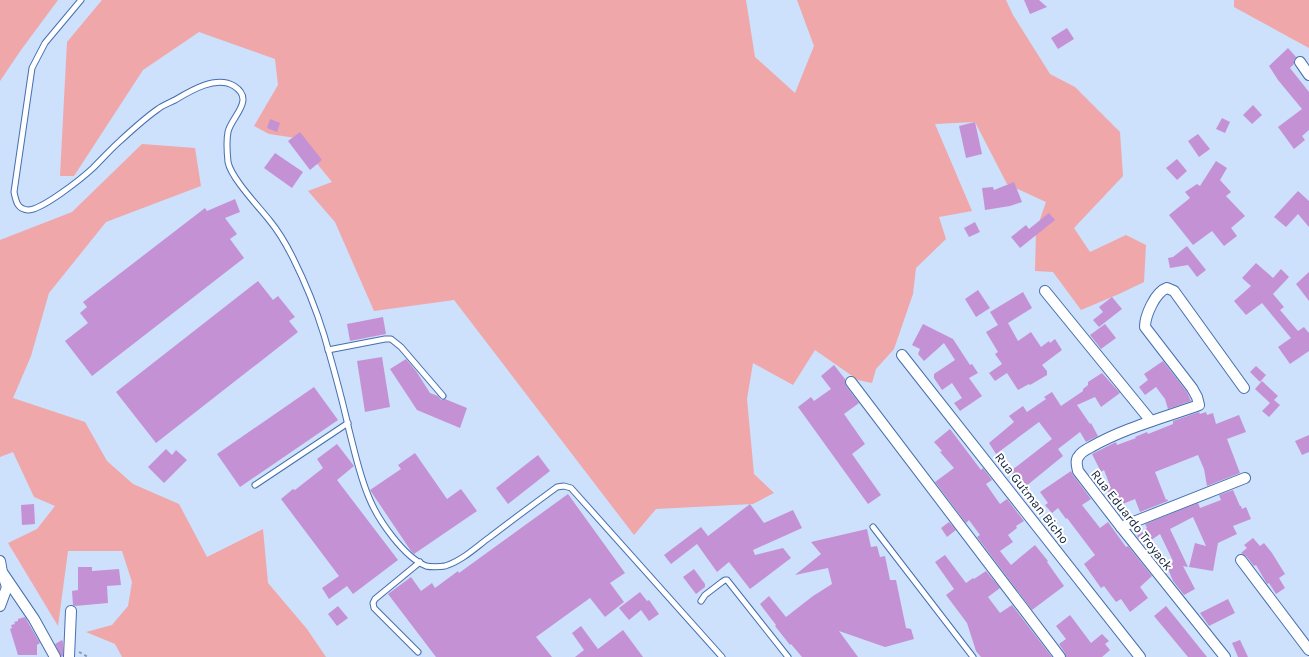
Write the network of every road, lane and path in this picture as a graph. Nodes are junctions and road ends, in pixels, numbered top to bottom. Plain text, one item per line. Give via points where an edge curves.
1 (81, 0) edge
2 (1300, 62) dead end
3 (1309, 75) edge
4 (1044, 291) dead end
5 (328, 350) junction
6 (902, 355) dead end
7 (851, 382) dead end
8 (1244, 388) dead end
9 (443, 396) dead end
10 (1151, 421) junction
11 (348, 424) junction
12 (1245, 478) dead end
13 (255, 486) dead end
14 (873, 527) dead end
15 (1121, 527) junction
16 (1241, 560) dead end
17 (0, 561) edge
18 (420, 562) junction
19 (2, 572) junction
20 (701, 601) dead end
21 (0, 606) edge
22 (71, 610) dead end
23 (1309, 650) edge
24 (418, 652) dead end
25 (56, 657) edge
26 (69, 657) edge
27 (722, 657) edge
28 (788, 657) edge
29 (972, 657) edge
30 (1060, 657) edge
31 (1140, 657) edge
32 (1225, 657) edge

1 - 5 lane via 45,43 32,68 14,192 18,206 30,210 62,192 159,108 208,84 223,82 235,86 242,94 243,104 228,131 228,165 272,222 293,258
2 - 3 street
4 - 10 street
5 - 9 lane via 391,340
5 - 11 lane
6 - 31 street, Rua Gutman Bicho
7 - 30 street
8 - 10 street, Rua Eduardo Troyack via 1174,291 1163,289 1145,319 1145,327 1192,388 1199,405
10 - 15 street, Rua Eduardo Troyack via 1101,441 1079,454 1077,458 1078,471
11 - 13 lane
11 - 18 lane via 370,500 387,530 408,554
12 - 15 street
14 - 29 lane
15 - 32 street, Rua Eduardo Troyack
16 - 23 street
17 - 19 street
18 - 24 lane via 373,603 374,608
18 - 27 lane via 427,566 444,566 464,557 557,487 571,488
19 - 21 street via 7,587
19 - 25 street
20 - 28 lane via 705,595 727,580
22 - 26 street

